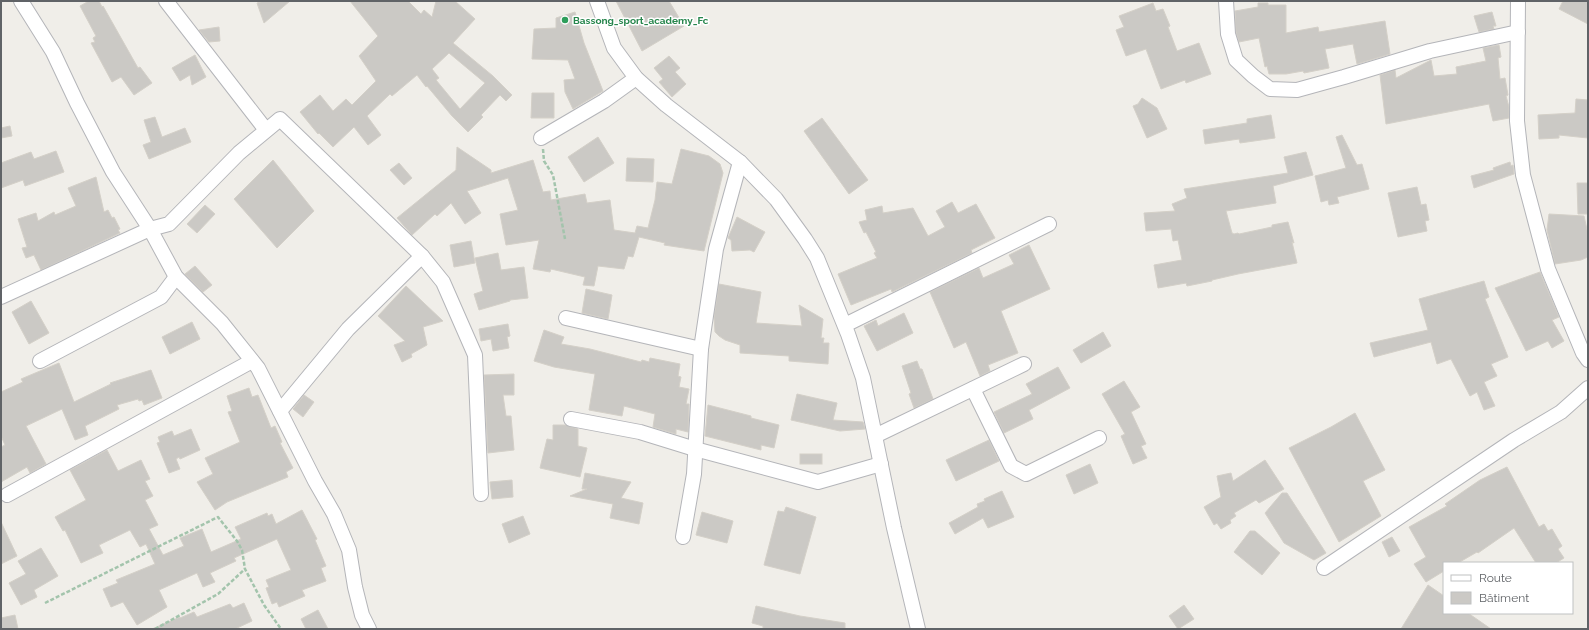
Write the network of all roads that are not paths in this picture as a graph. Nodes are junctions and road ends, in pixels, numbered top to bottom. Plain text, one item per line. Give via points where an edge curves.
1 (21, 1) edge
2 (166, 1) edge
3 (597, 1) edge
4 (1226, 1) edge
5 (1518, 1) edge
6 (1518, 32) junction
7 (636, 78) junction
8 (266, 130) junction
9 (541, 138) road end
10 (740, 162) junction
11 (1049, 224) dead end
12 (150, 229) junction
13 (422, 256) junction
14 (176, 277) junction
15 (1, 297) edge
16 (566, 318) dead end
17 (845, 325) junction
18 (700, 349) junction
19 (1588, 360) edge
20 (40, 361) dead end
21 (252, 361) junction
22 (1024, 364) dead end
23 (1588, 388) edge
24 (973, 389) junction
25 (280, 411) junction
26 (571, 419) dead end
27 (875, 436) junction
28 (1099, 438) dead end
29 (695, 449) junction
30 (881, 464) junction
31 (481, 494) dead end
32 (7, 495) dead end
33 (683, 537) dead end
34 (1324, 568) dead end
35 (369, 629) edge
36 (918, 629) edge

1 - 12 street via 52,52 113,172
2 - 8 street
3 - 7 street via 614,48
4 - 6 street via 1228,34 1236,60 1270,89 1298,90 1430,51
5 - 6 street
6 - 19 street via 1518,121 1523,175 1548,269
7 - 9 street via 604,101
7 - 10 street via 666,105
8 - 12 street via 238,152 169,224
8 - 13 street via 280,119
10 - 17 street via 776,199 805,239 817,258
10 - 18 street via 716,249
11 - 17 street
12 - 14 street
12 - 15 street
13 - 25 street via 348,330
13 - 31 street via 443,282 475,355
14 - 20 street via 161,298
14 - 21 street via 222,323
16 - 18 street
17 - 27 street via 864,378
18 - 29 street
21 - 25 street
21 - 32 street
22 - 24 street
23 - 34 street via 1561,412 1514,440
24 - 27 street
24 - 28 street via 1011,466 1026,474
25 - 35 street via 334,514 349,550 358,601
26 - 29 street via 640,432
27 - 30 street
29 - 30 street via 818,482
29 - 33 street via 694,474
30 - 36 street

